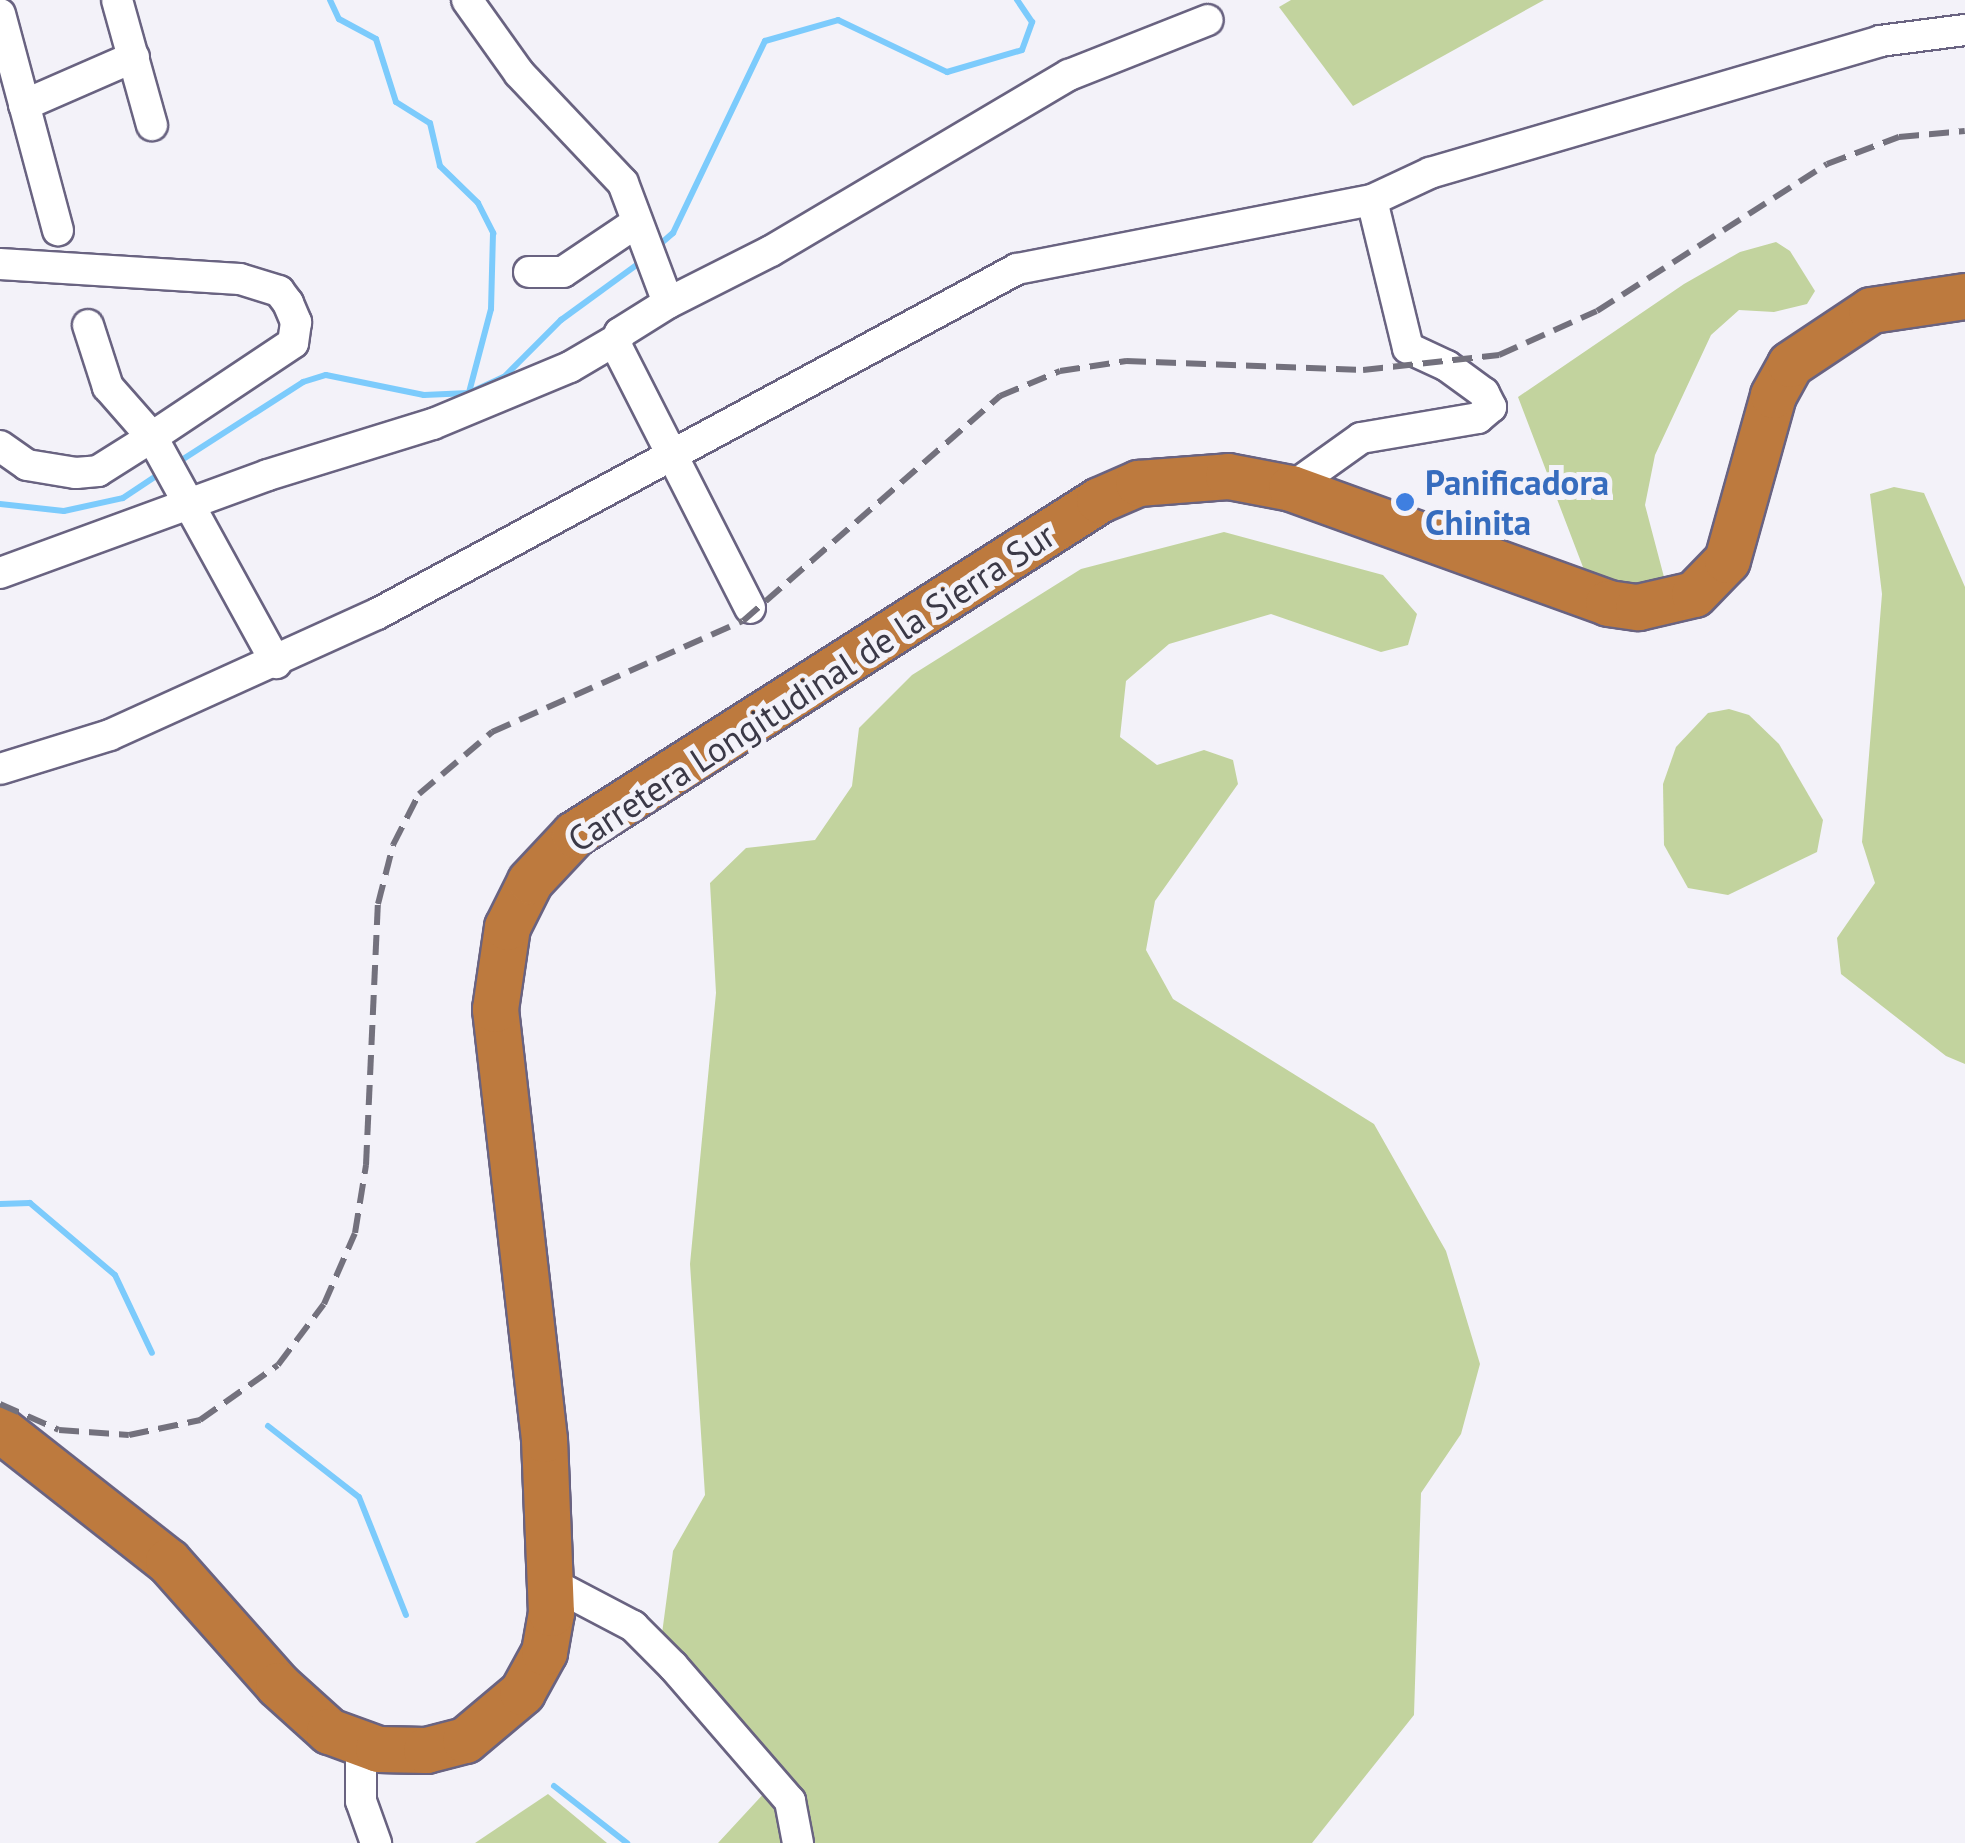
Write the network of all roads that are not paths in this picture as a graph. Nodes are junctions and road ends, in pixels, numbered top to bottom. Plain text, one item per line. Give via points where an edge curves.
1 (117, 0) edge
2 (467, 0) edge
3 (0, 14) edge
4 (1208, 20) dead end
5 (1965, 30) edge
6 (134, 56) junction
7 (24, 105) junction
8 (152, 125) dead end
9 (1372, 200) junction
10 (639, 229) junction
11 (58, 230) dead end
12 (0, 264) edge
13 (528, 272) dead end
14 (664, 293) junction
15 (1965, 296) edge
16 (88, 325) dead end
17 (616, 340) junction
18 (152, 438) junction
19 (0, 446) edge
20 (672, 450) junction
21 (1291, 488) junction
22 (191, 506) junction
23 (0, 574) edge
24 (750, 608) dead end
25 (276, 664) junction
26 (0, 770) edge
27 (0, 1429) edge
28 (551, 1583) junction
29 (361, 1747) junction
30 (376, 1843) edge
31 (798, 1843) edge

1 - 6 street
2 - 10 street via 518,73 608,160
3 - 7 street
4 - 14 street via 1070,75 772,251
5 - 9 street via 1880,41 1430,173
6 - 7 street
6 - 8 street
7 - 11 street
9 - 20 street via 1018,269
9 - 21 street via 1408,348 1484,393 1491,407 1478,418 1360,438
10 - 13 street via 563,272
10 - 14 street
12 - 18 street via 240,279 279,291 296,322 293,343
14 - 17 street
15 - 21 highway, Carretera Longitudinal de la Sierra Sur via 1870,310 1790,364 1773,395 1727,560 1694,594 1668,602 1608,603
16 - 18 street via 108,387
17 - 20 street
17 - 22 street via 570,367 434,424
18 - 19 street via 98,471 76,473 27,465
18 - 22 street
20 - 24 street
20 - 25 street
21 - 28 highway, Carretera Longitudinal de la Sierra Sur via 1184,475 1138,482 1099,500 574,834 530,881 507,927 498,969 495,1052 532,1306
22 - 23 street
22 - 25 street
25 - 26 street via 110,735
27 - 29 highway via 168,1561 305,1714
28 - 29 highway, Carretera Longitudinal de la Sierra Sur via 544,1652 504,1710 453,1745
28 - 31 street via 633,1626 673,1666 790,1801
29 - 30 street via 361,1800

